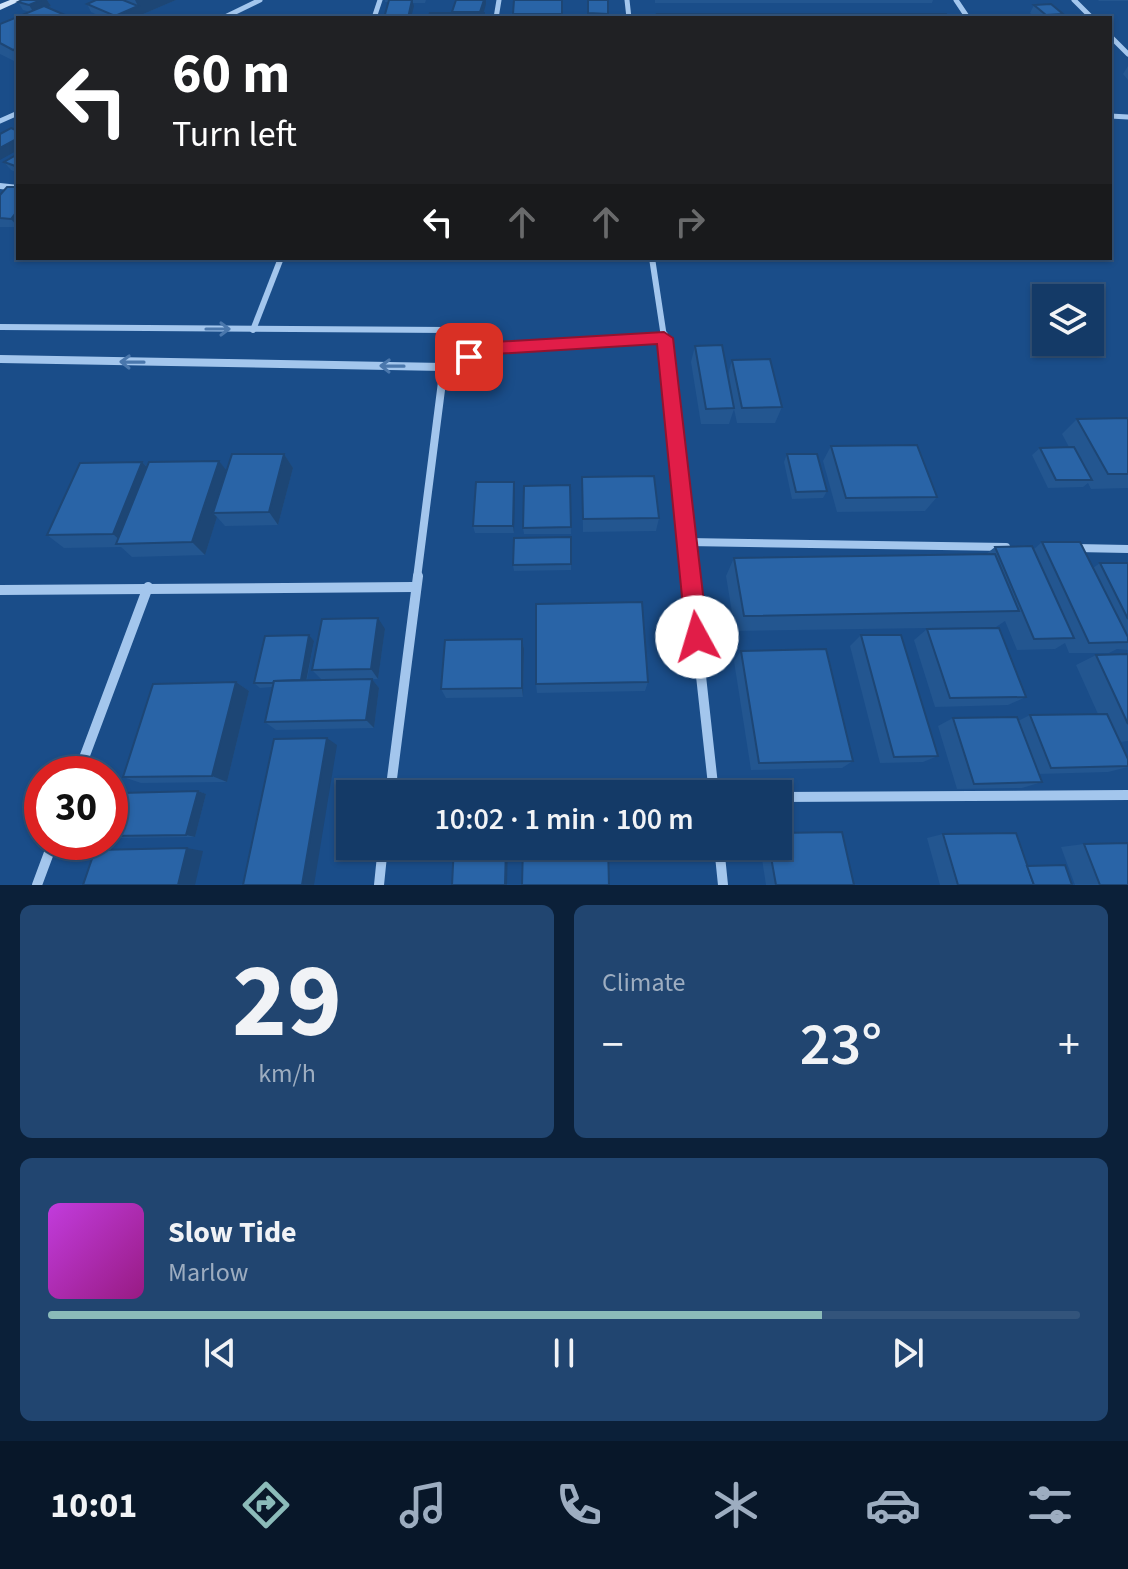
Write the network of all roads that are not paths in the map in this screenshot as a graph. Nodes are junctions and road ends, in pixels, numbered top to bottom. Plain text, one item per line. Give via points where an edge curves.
1 (18, 0) edge
2 (260, 0) edge
3 (1074, 0) edge
4 (0, 7) edge
5 (227, 16) edge
6 (1090, 16) edge
7 (1112, 38) edge
8 (1128, 54) edge
9 (280, 260) edge
10 (652, 260) edge
11 (0, 327) edge
12 (253, 330) junction
13 (449, 330) junction
14 (664, 338) junction
15 (494, 348) junction
16 (0, 359) edge
17 (443, 367) junction
18 (687, 542) junction
19 (1018, 547) edge
20 (1065, 548) edge
21 (1128, 549) edge
22 (148, 587) junction
23 (414, 587) junction
24 (0, 590) edge
25 (85, 756) edge
26 (392, 780) edge
27 (712, 780) edge
28 (1128, 795) edge
29 (792, 797) edge
30 (46, 860) edge
31 (382, 860) edge
32 (720, 860) edge
33 (37, 885) edge
34 (379, 885) edge
35 (723, 885) edge

1 - 4 street
2 - 5 street
3 - 6 street
7 - 8 street
9 - 12 street
10 - 14 street
11 -> 12 street
12 - 13 street
13 - 15 street
13 - 17 street
14 - 15 street
14 - 18 street
15 - 17 street
17 -> 16 street
17 - 23 street
18 - 19 street
18 - 27 street
20 - 21 street
22 - 23 street
22 - 24 street
22 - 25 street
23 - 26 street
28 - 29 street
30 - 33 street
31 - 34 street
32 - 35 street

